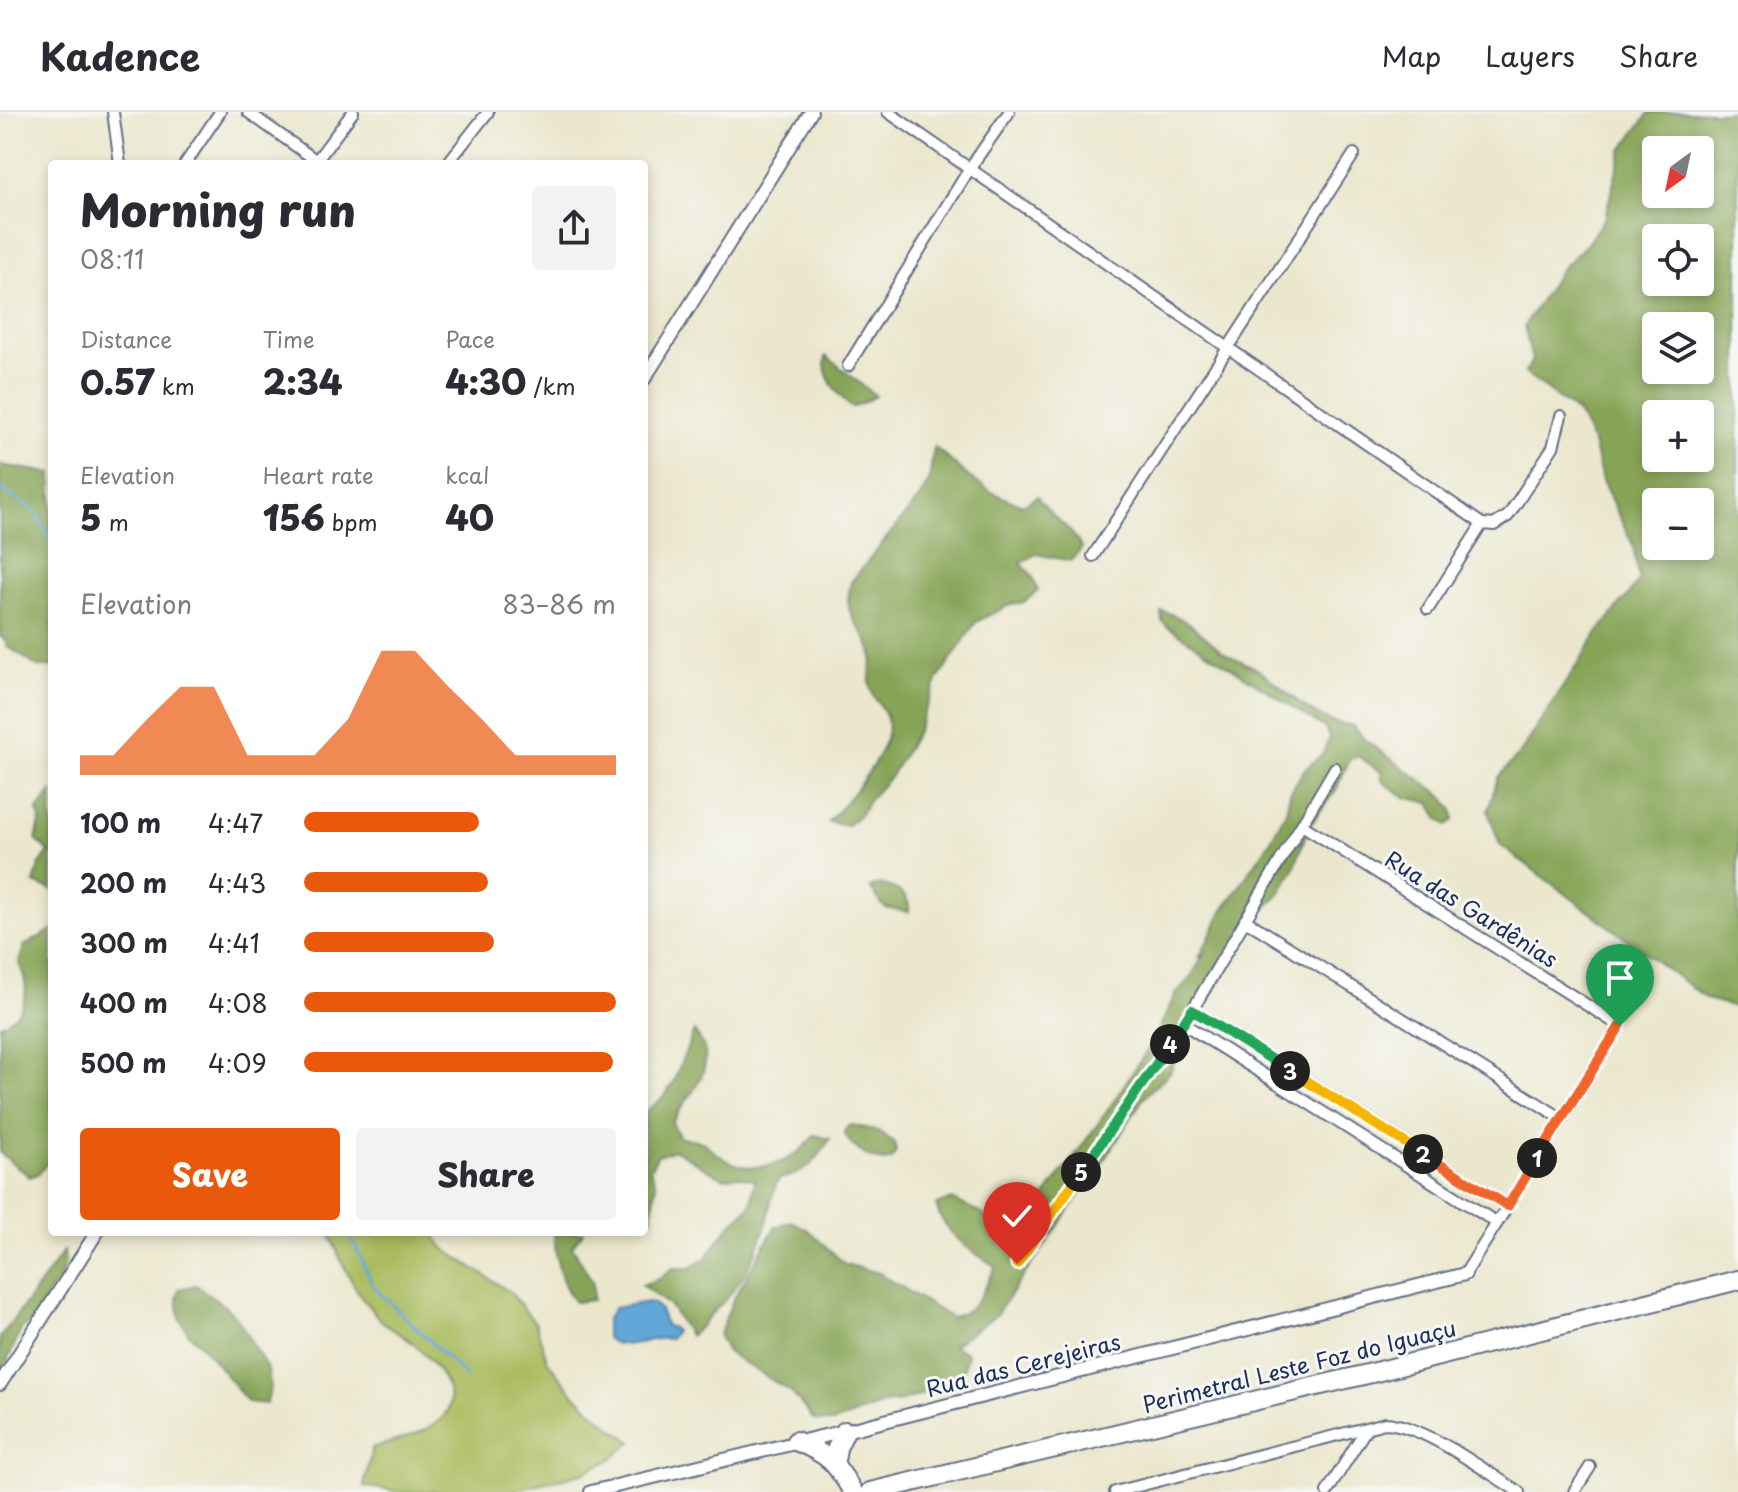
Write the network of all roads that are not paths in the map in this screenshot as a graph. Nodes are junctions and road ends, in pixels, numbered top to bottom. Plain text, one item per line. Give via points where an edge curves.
1 (113, 112) edge
2 (220, 112) edge
3 (248, 112) edge
4 (353, 112) edge
5 (488, 112) edge
6 (811, 112) edge
7 (888, 112) edge
8 (1009, 112) edge
9 (1354, 154) dead end
10 (119, 160) edge
11 (188, 160) edge
12 (313, 160) edge
13 (319, 160) edge
14 (450, 160) edge
15 (970, 168) junction
16 (1227, 348) junction
17 (848, 366) dead end
18 (648, 370) edge
19 (1561, 416) dead end
20 (1482, 524) junction
21 (1093, 556) dead end
22 (1428, 609) dead end
23 (1335, 768) dead end
24 (1302, 825) junction
25 (1245, 920) junction
26 (1192, 1010) junction
27 (1184, 1024) junction
28 (1561, 1118) junction
29 (1508, 1206) junction
30 (1497, 1223) junction
31 (94, 1236) edge
32 (1017, 1264) dead end
33 (1465, 1274) joint
34 (1738, 1280) edge
35 (0, 1384) edge
36 (1366, 1429) junction
37 (845, 1431) junction
38 (796, 1441) junction
39 (835, 1462) junction
40 (1590, 1467) dead end
41 (1329, 1491) edge
42 (591, 1492) edge
43 (853, 1492) edge
44 (870, 1492) edge
45 (1115, 1492) edge
46 (1519, 1492) edge
47 (1574, 1492) edge

1 - 10 street
2 - 11 street
3 - 12 street
4 - 13 street
5 - 14 street
6 - 18 street
7 - 15 street
8 - 15 street
9 - 16 street
15 - 16 street
15 - 17 street
16 - 20 street
16 - 21 street
19 - 20 street via 1553,447 1508,516 1494,525
20 - 22 street
23 - 24 street
24 - 25 street
24 - 28 street, Rua das Gardênias via 1620,1026
25 - 26 street
25 - 28 street
26 - 27 street
26 - 29 street
27 - 30 street
27 - 32 street
28 - 29 street
29 - 30 street
30 - 33 street
31 - 35 street
33 - 37 street, Rua das Cerejeiras
34 - 44 highway, Perimetral Leste Foz do Iguaçu
36 - 41 street
36 - 45 street
36 - 46 street via 1402,1424
37 - 38 street, Rua das Cerejeiras
37 - 39 highway
38 - 39 highway
38 - 42 street, Rua das Cerejeiras
39 - 43 highway
40 - 47 street

